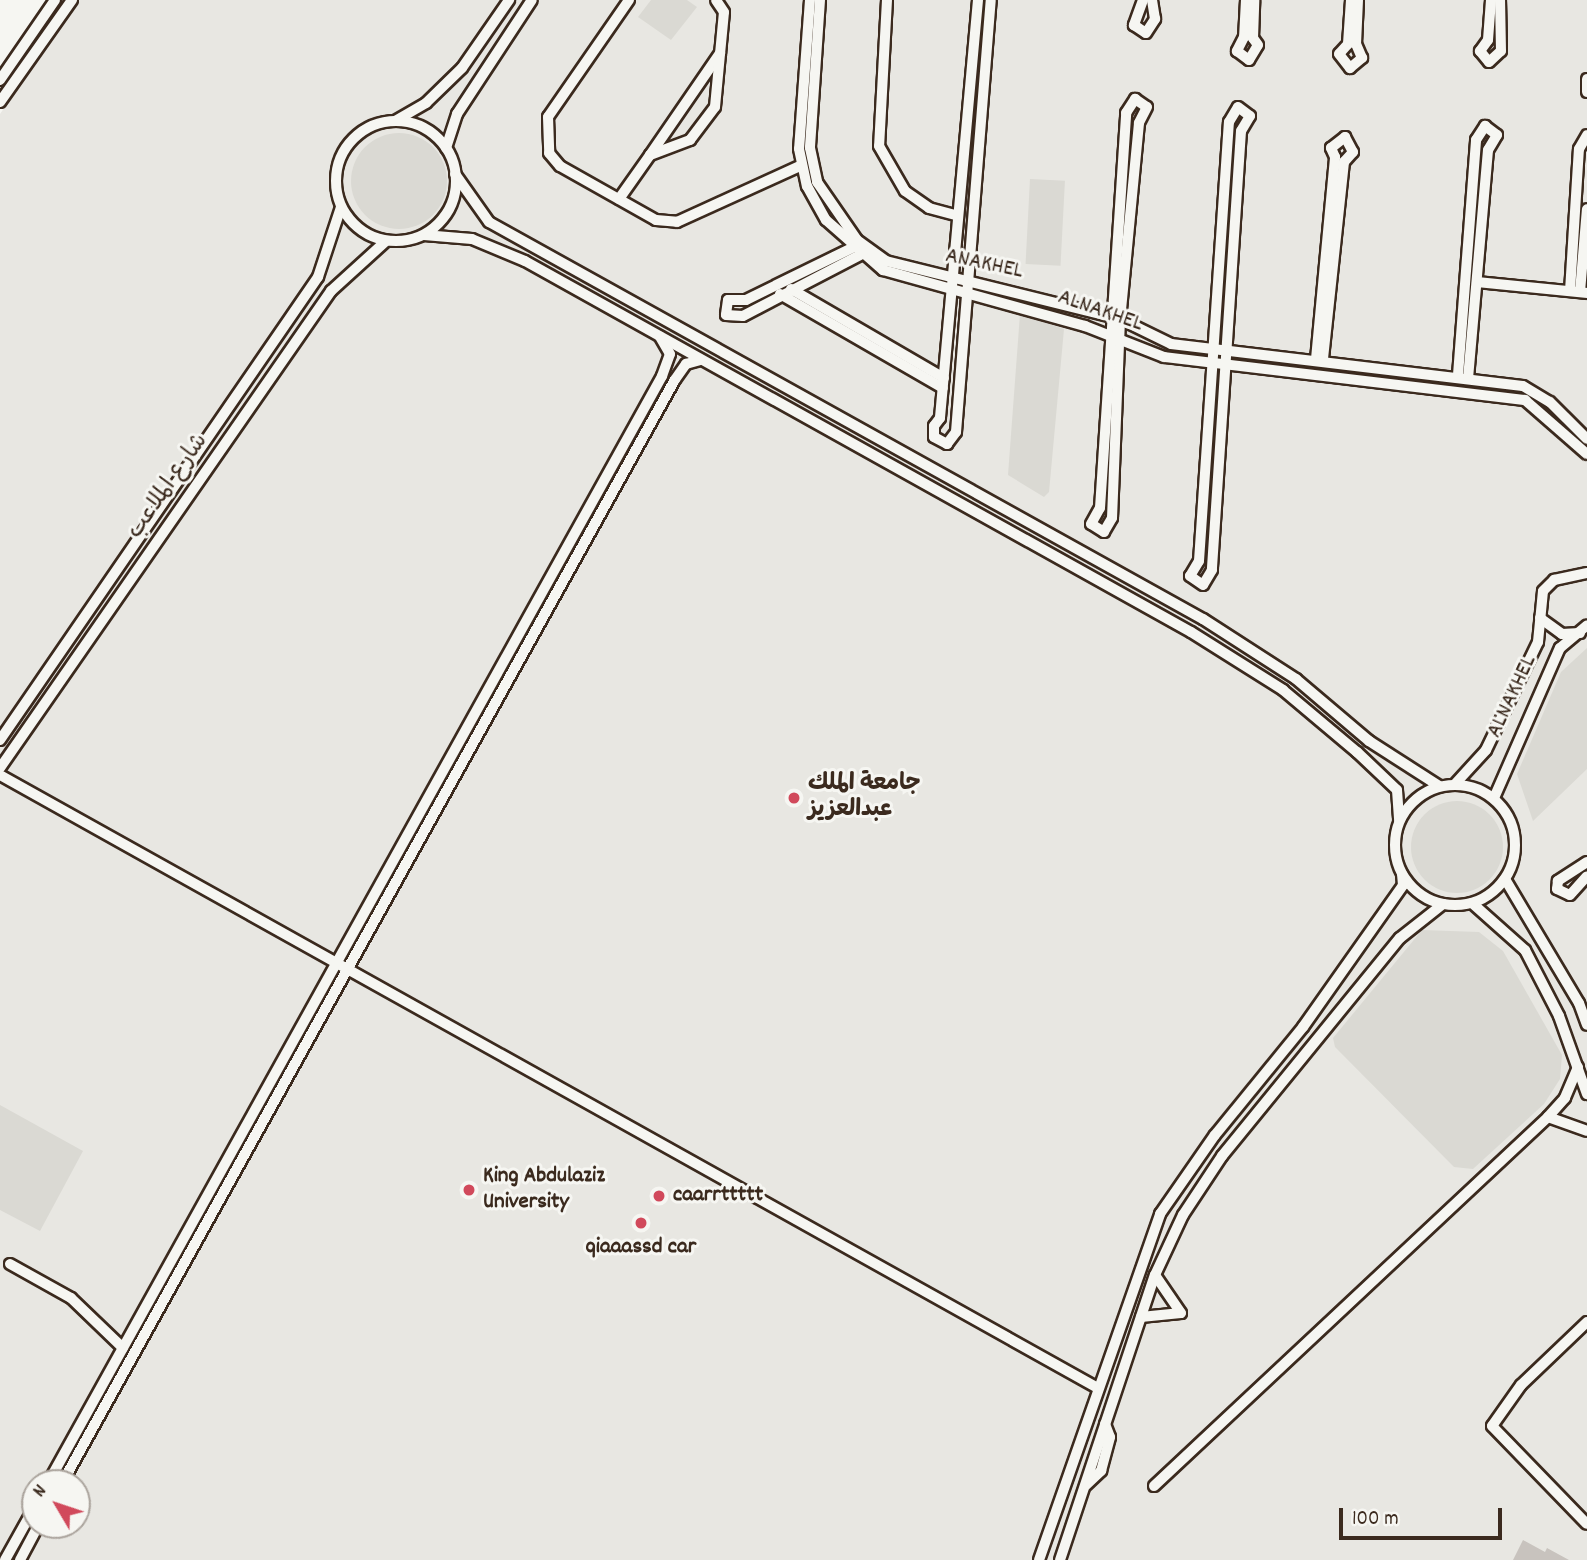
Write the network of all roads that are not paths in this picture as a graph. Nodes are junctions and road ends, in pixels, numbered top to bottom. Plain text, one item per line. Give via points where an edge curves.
1 (55, 0) edge
2 (72, 0) edge
3 (509, 0) edge
4 (532, 0) edge
5 (629, 0) edge
6 (716, 0) edge
7 (810, 0) edge
8 (820, 0) edge
9 (887, 0) edge
10 (978, 0) edge
11 (991, 0) edge
12 (1143, 0) edge
13 (1152, 0) edge
14 (1246, 0) edge
15 (1254, 0) edge
16 (1350, 0) edge
17 (1358, 0) edge
18 (1491, 0) edge
19 (1500, 0) edge
20 (721, 51) junction
21 (1587, 79) edge
22 (0, 80) edge
23 (1587, 92) edge
24 (0, 102) edge
25 (395, 121) junction
26 (1587, 135) edge
27 (446, 148) junction
28 (650, 155) junction
29 (802, 165) junction
30 (456, 174) junction
31 (619, 200) junction
32 (341, 207) junction
33 (1587, 209) edge
34 (958, 216) junction
35 (424, 235) junction
36 (386, 241) junction
37 (856, 251) junction
38 (1477, 282) junction
39 (952, 285) junction
40 (968, 287) junction
41 (791, 289) junction
42 (1579, 292) edge
43 (780, 294) junction
44 (1115, 318) junction
45 (1115, 336) junction
46 (660, 337) junction
47 (1210, 349) junction
48 (1223, 351) junction
49 (700, 360) junction
50 (1320, 360) junction
51 (1219, 363) junction
52 (1463, 376) junction
53 (943, 383) junction
54 (1587, 439) edge
55 (1587, 454) edge
56 (1584, 578) edge
57 (1540, 618) junction
58 (1584, 630) edge
59 (0, 740) edge
60 (0, 768) edge
61 (0, 775) edge
62 (1455, 784) junction
63 (1439, 786) junction
64 (1494, 798) junction
65 (1399, 821) junction
66 (1587, 862) edge
67 (1402, 874) junction
68 (1587, 876) edge
69 (1505, 879) junction
70 (1472, 903) junction
71 (1443, 904) junction
72 (341, 966) junction
73 (1587, 1025) edge
74 (1578, 1067) junction
75 (1587, 1094) edge
76 (1548, 1117) junction
77 (1587, 1131) edge
78 (10, 1264) dead end
79 (1155, 1275) junction
80 (1141, 1317) junction
81 (1587, 1322) edge
82 (123, 1348) junction
83 (1096, 1387) junction
84 (56, 1469) edge
85 (70, 1469) edge
86 (1154, 1486) dead end
87 (1587, 1524) edge
88 (21, 1531) edge
89 (31, 1539) edge
90 (5, 1560) edge
91 (20, 1560) edge
92 (1039, 1560) edge
93 (1060, 1560) edge

1 - 22 street
2 - 24 street
3 - 25 street via 462,68 426,103
4 - 27 street via 457,114
5 - 31 street via 548,117 546,133 549,153 560,166
6 - 20 street via 724,12
7 - 29 street, ALNAKHEL
8 - 39 street, ANAKHEL via 810,148 817,182 857,240 886,261
9 - 34 street via 879,146 905,191 929,208
10 - 34 street
11 - 40 street
12 - 13 street via 1134,25 1146,33 1155,19
14 - 15 street via 1244,37 1237,51 1249,60 1258,45 1253,38
16 - 17 street via 1348,44 1339,54 1349,68 1363,58 1356,44
18 - 19 street via 1488,40 1480,51 1489,62 1501,51
20 - 28 street
20 - 28 street via 715,107 706,122 683,145
21 - 23 street
25 - 27 street via 432,133
25 - 32 street via 358,134 344,149 335,188
26 - 42 street via 1578,149
27 - 30 street
28 - 31 street
29 - 31 street via 677,222 656,220
29 - 37 street, ALNAKHEL via 826,220
30 - 35 street via 449,209
30 - 63 street via 489,222 1203,619 1296,679 1369,741
32 - 36 street via 368,235
32 - 59 street, شارع الملاعب via 318,277
33 - 42 street
34 - 39 street
35 - 36 street
35 - 46 street via 472,239 524,261
36 - 60 street, شارع الملاعب via 331,291
37 - 39 street, ALNAKHEL via 883,270
37 - 41 street
37 - 43 street via 746,300 728,300 726,315 743,316
38 - 42 street
38 - 52 street
38 - 52 street via 1488,150 1497,135 1485,126 1476,140
39 - 40 street, ALNAKHEL
39 - 53 street
40 - 44 street, ANAKHEL
40 - 45 street, ALNAKHEL
40 - 53 street via 957,432 947,444 934,437
41 - 43 street
41 - 53 street
43 - 53 street
44 - 44 street via 1139,123 1147,107 1135,99 1126,113
44 - 45 street
44 - 47 street, ANAKHEL via 1171,344
45 - 45 street via 1100,508 1091,524 1104,532 1112,518
45 - 51 street, ALNAKHEL via 1164,357
46 - 49 street
46 - 72 street via 670,354 663,376
47 - 48 street, ANAKHEL
47 - 48 street via 1229,122 1238,107 1250,116 1241,131
47 - 51 street
48 - 50 street, ANAKHEL
48 - 51 street
49 - 65 street via 1191,632 1283,690 1397,790
49 - 72 street via 686,363 674,381
50 - 50 street via 1344,162 1353,152 1345,137 1331,148 1335,157
50 - 52 street, ANAKHEL
51 - 51 street via 1199,561 1190,576 1203,585 1212,570
51 - 55 street, ALNAKHEL via 1525,400
52 - 54 street, ANAKHEL via 1523,386 1550,402
56 - 57 street via 1555,579 1543,591
57 - 58 street via 1563,634
57 - 62 street via 1538,642 1486,750
58 - 64 street, ALNAKHEL via 1560,648
61 - 72 street
62 - 63 street
62 - 64 street
63 - 65 street via 1415,799
64 - 69 street via 1515,836
65 - 67 street via 1395,848
66 - 68 street via 1558,881 1557,889 1570,895
67 - 71 street via 1413,888
67 - 83 street via 1403,885 1303,1027 1176,1185 1160,1214
69 - 70 street
69 - 73 street via 1580,1003
70 - 71 street
70 - 74 street via 1525,950
71 - 79 street via 1400,938 1222,1156 1183,1215
72 - 82 street
72 - 83 street
72 - 85 street
74 - 75 street
74 - 76 street via 1565,1098
76 - 77 street
76 - 86 street
78 - 82 street via 71,1298
79 - 80 street
79 - 80 street via 1181,1313
80 - 93 street
81 - 87 street via 1521,1385 1492,1426
82 - 84 street
83 - 92 street
88 - 90 street
89 - 91 street

